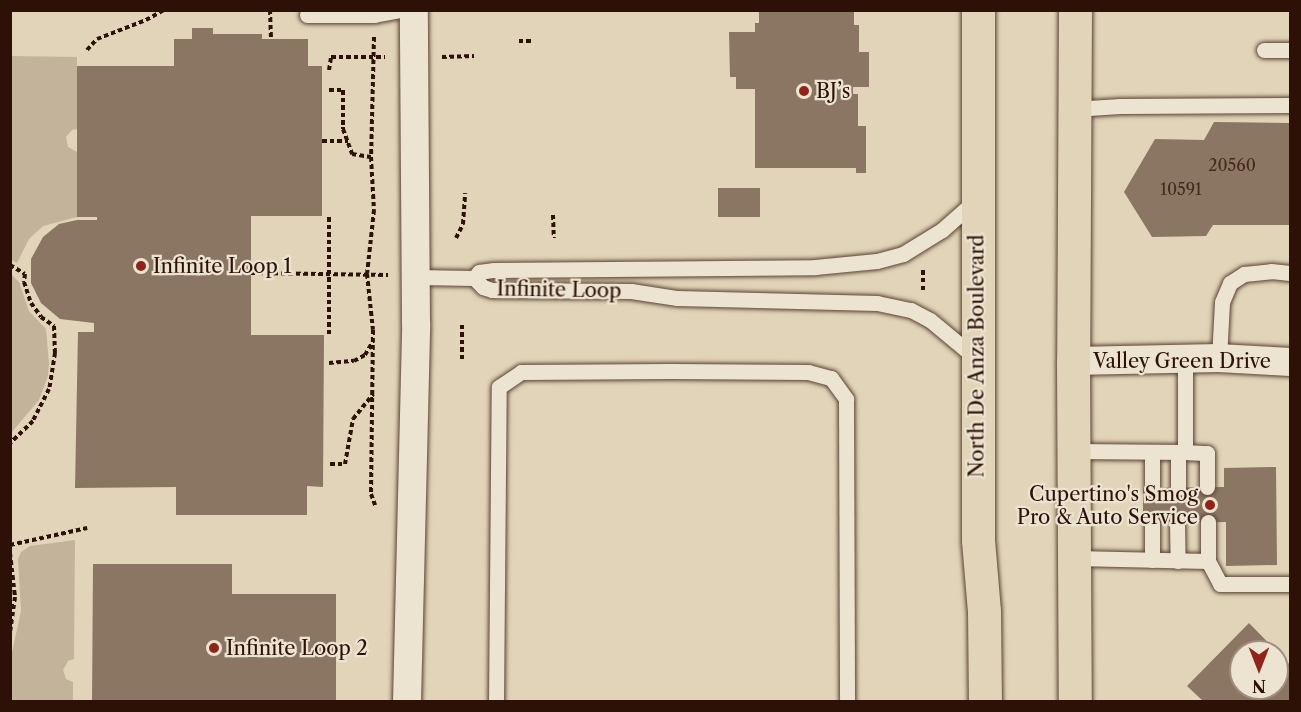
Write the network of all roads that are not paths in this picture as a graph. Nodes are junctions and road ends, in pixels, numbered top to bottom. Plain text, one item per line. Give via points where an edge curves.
1 (400, 10) edge
2 (414, 10) edge
3 (978, 10) edge
4 (1075, 10) edge
5 (307, 15) dead end
6 (1264, 50) dead end
7 (1290, 50) edge
8 (1290, 105) edge
9 (1073, 109) junction
10 (977, 199) junction
11 (1290, 273) edge
12 (416, 277) junction
13 (474, 278) junction
14 (1185, 358) junction
15 (1219, 358) junction
16 (977, 359) junction
17 (1073, 361) junction
18 (1290, 362) edge
19 (1074, 451) junction
20 (1152, 452) junction
21 (1181, 452) junction
22 (1207, 487) dead end
23 (1152, 488) dead end
24 (1178, 488) dead end
25 (1177, 522) dead end
26 (1208, 522) dead end
27 (1152, 523) dead end
28 (1075, 558) junction
29 (1152, 560) junction
30 (1178, 561) junction
31 (1208, 561) junction
32 (1290, 584) edge
33 (407, 702) edge
34 (496, 702) edge
35 (847, 702) edge
36 (985, 702) edge
37 (1076, 702) edge

1 - 5 lane via 374,15
2 - 12 street
3 - 10 main road, North De Anza Boulevard
4 - 9 main road
6 - 7 lane
8 - 9 lane
9 - 17 main road
10 - 13 lane, Infinite Loop via 942,230 903,254 877,261 824,266 495,270 479,272
10 - 16 main road, North De Anza Boulevard
11 - 15 lane via 1244,274 1230,283 1222,302
12 - 13 lane
12 - 33 street
13 - 16 lane, Infinite Loop via 492,290 631,291 677,298 877,303 911,310 930,320
14 - 15 street, Valley Green Drive
14 - 17 street, Valley Green Drive
14 - 21 lane
15 - 18 street, Valley Green Drive
16 - 36 main road, North De Anza Boulevard via 978,540
17 - 19 main road
19 - 20 lane
19 - 28 main road
20 - 21 lane
20 - 23 lane
21 - 22 lane via 1207,453
21 - 24 lane
25 - 30 lane
26 - 31 lane
27 - 29 lane
28 - 29 lane
28 - 37 main road
29 - 30 lane
30 - 31 lane
31 - 32 lane via 1220,584
34 - 35 lane via 499,387 521,372 671,371 808,372 831,378 846,399

